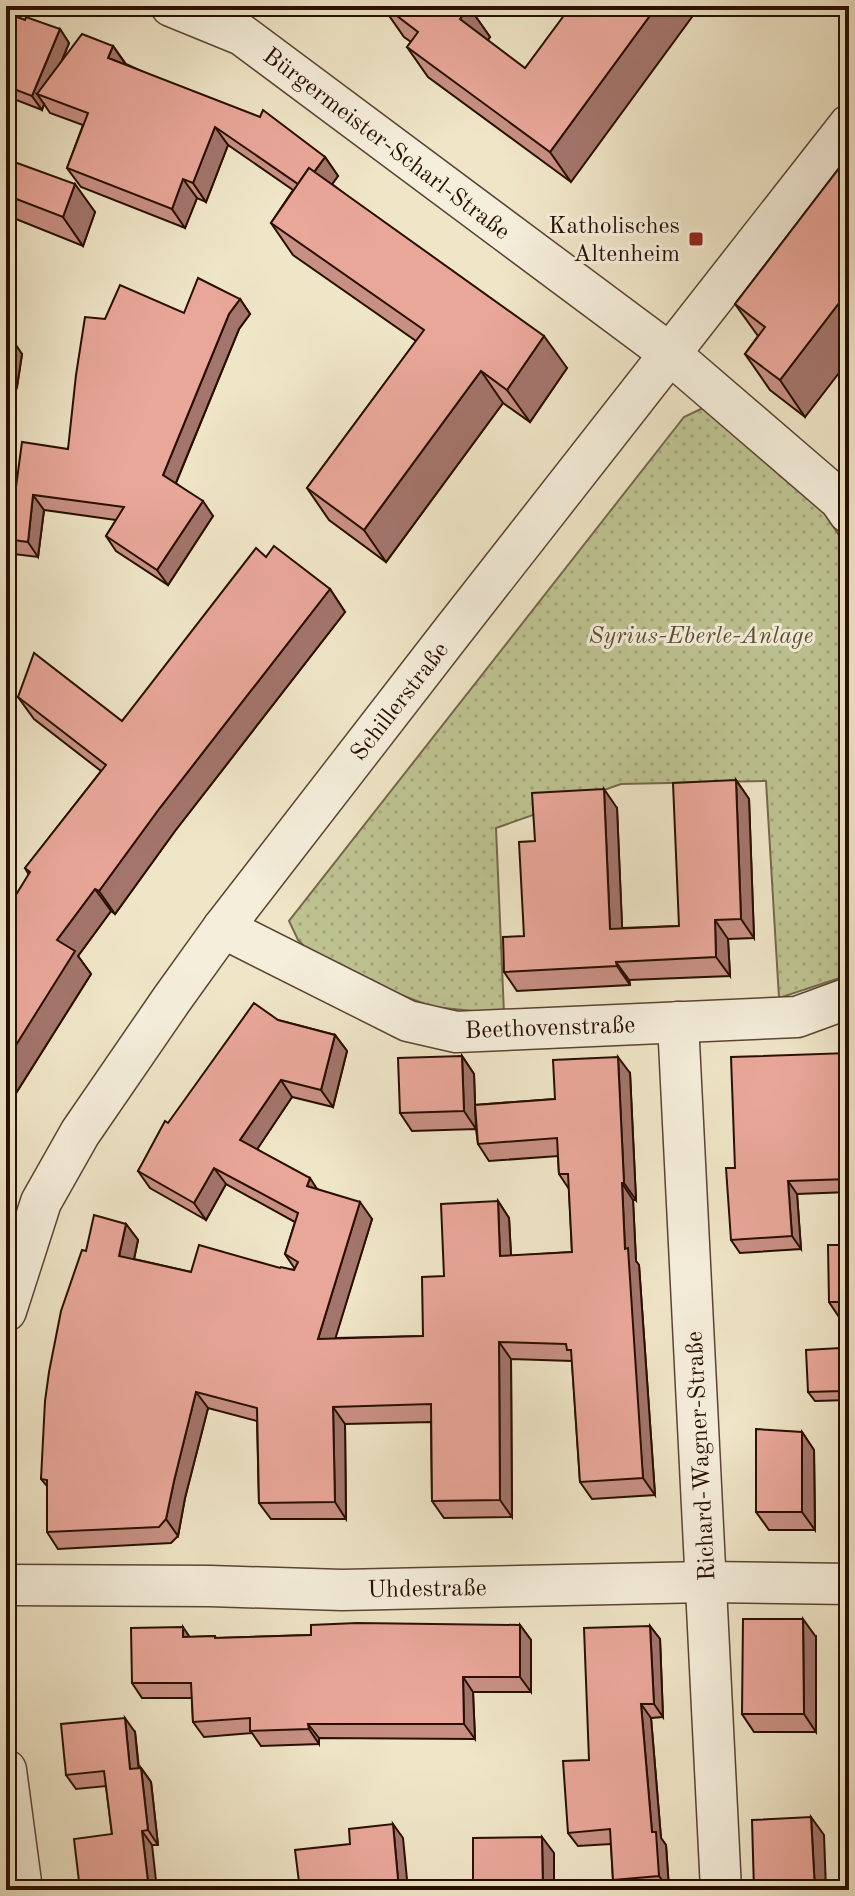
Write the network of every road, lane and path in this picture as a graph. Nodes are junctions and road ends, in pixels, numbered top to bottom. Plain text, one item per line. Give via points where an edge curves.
1 (171, 6) edge
2 (849, 125) edge
3 (669, 353) junction
4 (849, 513) edge
5 (223, 928) junction
6 (849, 998) edge
7 (678, 1022) junction
8 (6, 1311) edge
9 (706, 1582) junction
10 (849, 1584) edge
11 (6, 1585) edge
12 (6, 1770) edge
13 (22, 1890) edge
14 (721, 1890) edge

1 - 3 street, Bürgermeister-Scharl-Straße via 242,35
2 - 3 street, Schillerstraße
3 - 4 street, Bürgermeister-Scharl-Straße
3 - 5 street, Schillerstraße
5 - 7 street, Beethovenstraße via 408,1021 456,1032
5 - 8 street, Schillerstraße via 80,1133 41,1202
6 - 7 street, Beethovenstraße via 797,1017
7 - 9 street, Richard-Wagner-Straße
9 - 10 street, Uhdestraße
9 - 11 street, Uhdestraße via 342,1590
9 - 14 street, Richard-Wagner-Straße
12 - 13 street

